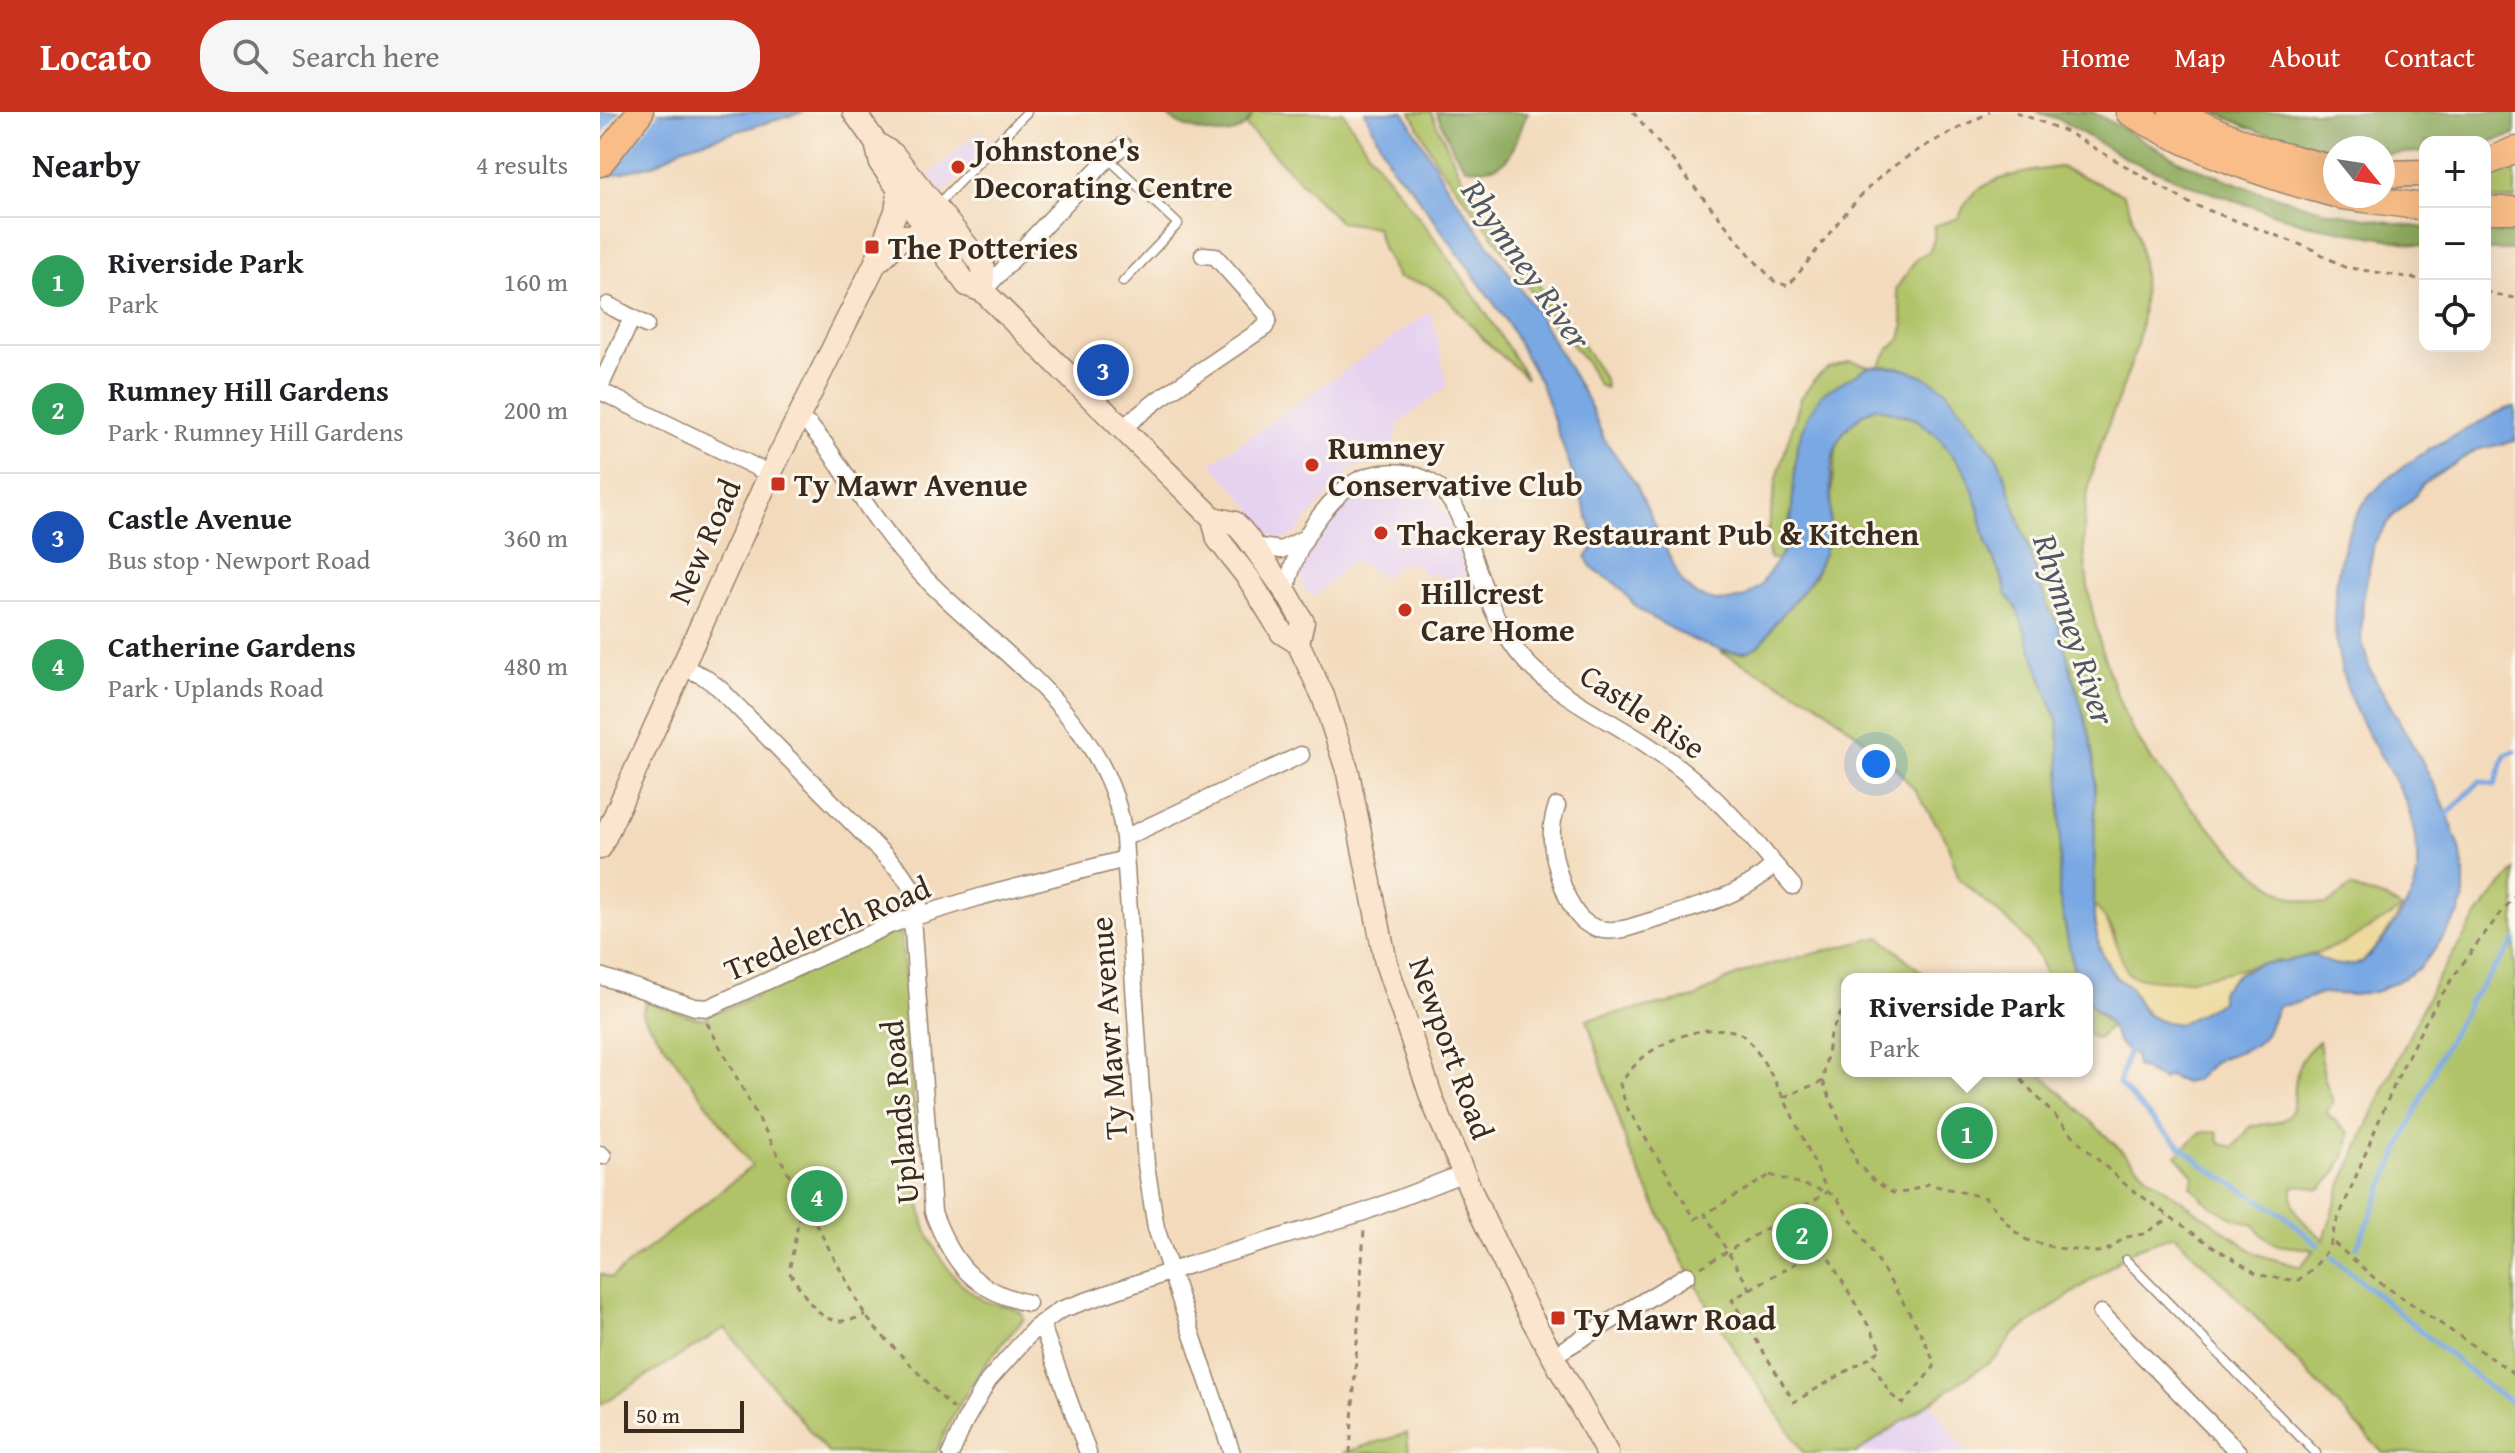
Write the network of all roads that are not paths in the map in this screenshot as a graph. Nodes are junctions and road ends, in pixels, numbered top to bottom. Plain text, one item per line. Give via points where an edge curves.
1 (640, 112) edge
2 (1027, 112) edge
3 (2129, 112) edge
4 (2172, 112) edge
5 (857, 117) edge
6 (1123, 146) dead end
7 (2515, 150) edge
8 (1108, 158) junction
9 (2491, 160) edge
10 (600, 163) edge
11 (2323, 166) edge
12 (2419, 173) edge
13 (2395, 174) edge
14 (903, 182) junction
15 (2323, 191) edge
16 (2395, 203) edge
17 (2419, 206) edge
18 (2491, 210) edge
19 (2515, 210) edge
20 (925, 212) junction
21 (903, 236) junction
22 (935, 242) junction
23 (1203, 255) dead end
24 (875, 264) junction
25 (1123, 282) dead end
26 (983, 291) junction
27 (608, 305) dead end
28 (600, 389) edge
29 (797, 418) junction
30 (1121, 429) junction
31 (770, 474) junction
32 (1213, 518) junction
33 (1305, 538) junction
34 (1254, 546) junction
35 (1286, 593) junction
36 (1298, 643) junction
37 (682, 667) junction
38 (1301, 755) dead end
39 (1557, 806) dead end
40 (1124, 838) junction
41 (600, 848) edge
42 (1125, 859) junction
43 (1774, 864) junction
44 (1793, 886) dead end
45 (917, 916) junction
46 (600, 976) edge
47 (1464, 1173) junction
48 (2126, 1260) dead end
49 (1169, 1273) junction
50 (1687, 1275) road end
51 (1028, 1303) dead end
52 (2101, 1313) dead end
53 (1041, 1323) junction
54 (1551, 1357) junction
55 (951, 1453) edge
56 (1088, 1453) edge
57 (1232, 1453) edge
58 (1607, 1453) edge
59 (2239, 1453) edge
60 (2316, 1453) edge

1 - 10 main road
2 - 20 lane
3 - 15 main road via 2232,162
4 - 11 main road via 2263,151
5 - 14 main road, Newport Road via 876,143 881,164
6 - 8 street
7 - 9 main road
8 - 25 lane via 1178,224
8 - 26 street
12 - 13 main road
14 - 20 main road, Newport Road
14 - 24 main road, New Road
16 - 17 main road
18 - 19 main road
20 - 21 lane
20 - 22 main road, Newport Road
20 - 26 main road, Newport Road via 983,266
21 - 22 main road
21 - 24 main road, New Road
22 - 26 main road, Newport Road via 967,285
23 - 30 street via 1215,256 1266,313 1265,327
24 - 29 main road, New Road
26 - 30 main road, Newport Road
27 - 28 street via 639,322
28 - 31 street
29 - 31 main road, New Road
29 - 40 street, Ty Mawr Avenue via 824,443 896,546 1076,727 1107,773
30 - 32 main road, Newport Road
31 - 37 main road, New Road
32 - 34 main road, Newport Road via 1235,523
32 - 36 main road, Newport Road via 1218,539 1282,633
33 - 34 street via 1281,550
33 - 35 street, Castle Rise
33 - 43 street, Castle Rise via 1332,501 1358,479 1394,472 1434,485 1453,503 1495,614 1525,661 1694,778
34 - 35 main road, Newport Road
35 - 36 main road, Newport Road via 1303,622
36 - 47 main road, Newport Road via 1323,696 1348,773 1400,1011
37 - 41 main road, New Road
37 - 45 street, Uplands Road via 719,688 900,871 914,891
38 - 40 street
39 - 43 street via 1553,852 1565,894 1577,916 1601,930 1628,928 1740,890
40 - 42 street, Ty Mawr Avenue
42 - 45 street, Tredelerch Road
42 - 49 street, Ty Mawr Avenue via 1146,1165
43 - 44 street, Castle Rise
45 - 46 street, Tredelerch Road via 701,1009
45 - 51 street, Uplands Road via 933,1212 947,1245 973,1279 999,1295
47 - 49 street via 1364,1212
47 - 54 main road, Newport Road
48 - 60 lane
49 - 53 street via 1060,1310
49 - 57 street, Ty Mawr Avenue
50 - 54 street
52 - 59 street
53 - 55 street via 988,1381
53 - 56 street
54 - 58 main road, Newport Road

